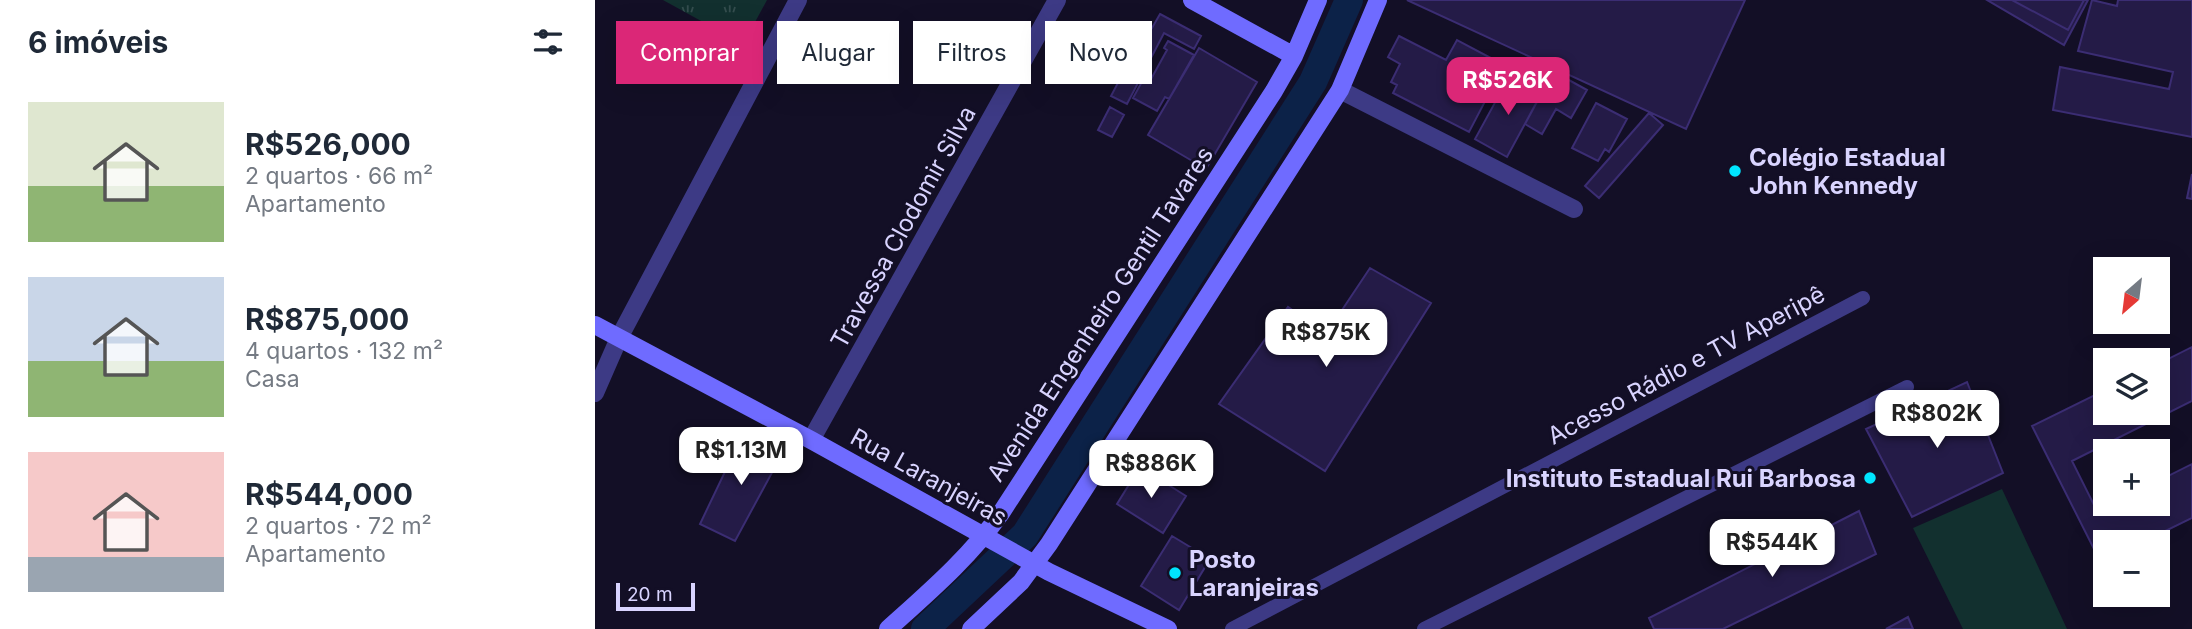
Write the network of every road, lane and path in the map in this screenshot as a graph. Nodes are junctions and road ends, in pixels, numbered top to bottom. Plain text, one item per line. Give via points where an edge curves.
1 (798, 0) edge
2 (1057, 0) edge
3 (1192, 0) edge
4 (1318, 0) edge
5 (1378, 0) edge
6 (1294, 56) junction
7 (1340, 90) junction
8 (1574, 209) dead end
9 (1863, 298) dead end
10 (595, 325) edge
11 (619, 338) junction
12 (1907, 387) dead end
13 (595, 393) edge
14 (811, 440) junction
15 (986, 538) junction
16 (1030, 560) junction
17 (888, 629) edge
18 (971, 629) edge
19 (1168, 629) edge
20 (1232, 629) edge
21 (1424, 629) edge

1 - 11 street
2 - 14 street, Travessa Clodomir Silva
3 - 6 main road
4 - 6 main road, Avenida Engenheiro Gentil Tavares
5 - 7 main road
6 - 15 main road, Avenida Engenheiro Gentil Tavares
7 - 8 street
7 - 16 main road
9 - 20 lane, Acesso Rádio e TV Aperipê
10 - 11 main road, Rua Laranjeiras
11 - 13 street
11 - 14 main road, Rua Laranjeiras
12 - 21 lane
14 - 15 main road, Rua Laranjeiras
15 - 16 main road, Rua Laranjeiras
15 - 17 main road, Avenida Engenheiro Gentil Tavares
16 - 18 main road via 1021,582
16 - 19 main road, Rua Laranjeiras

